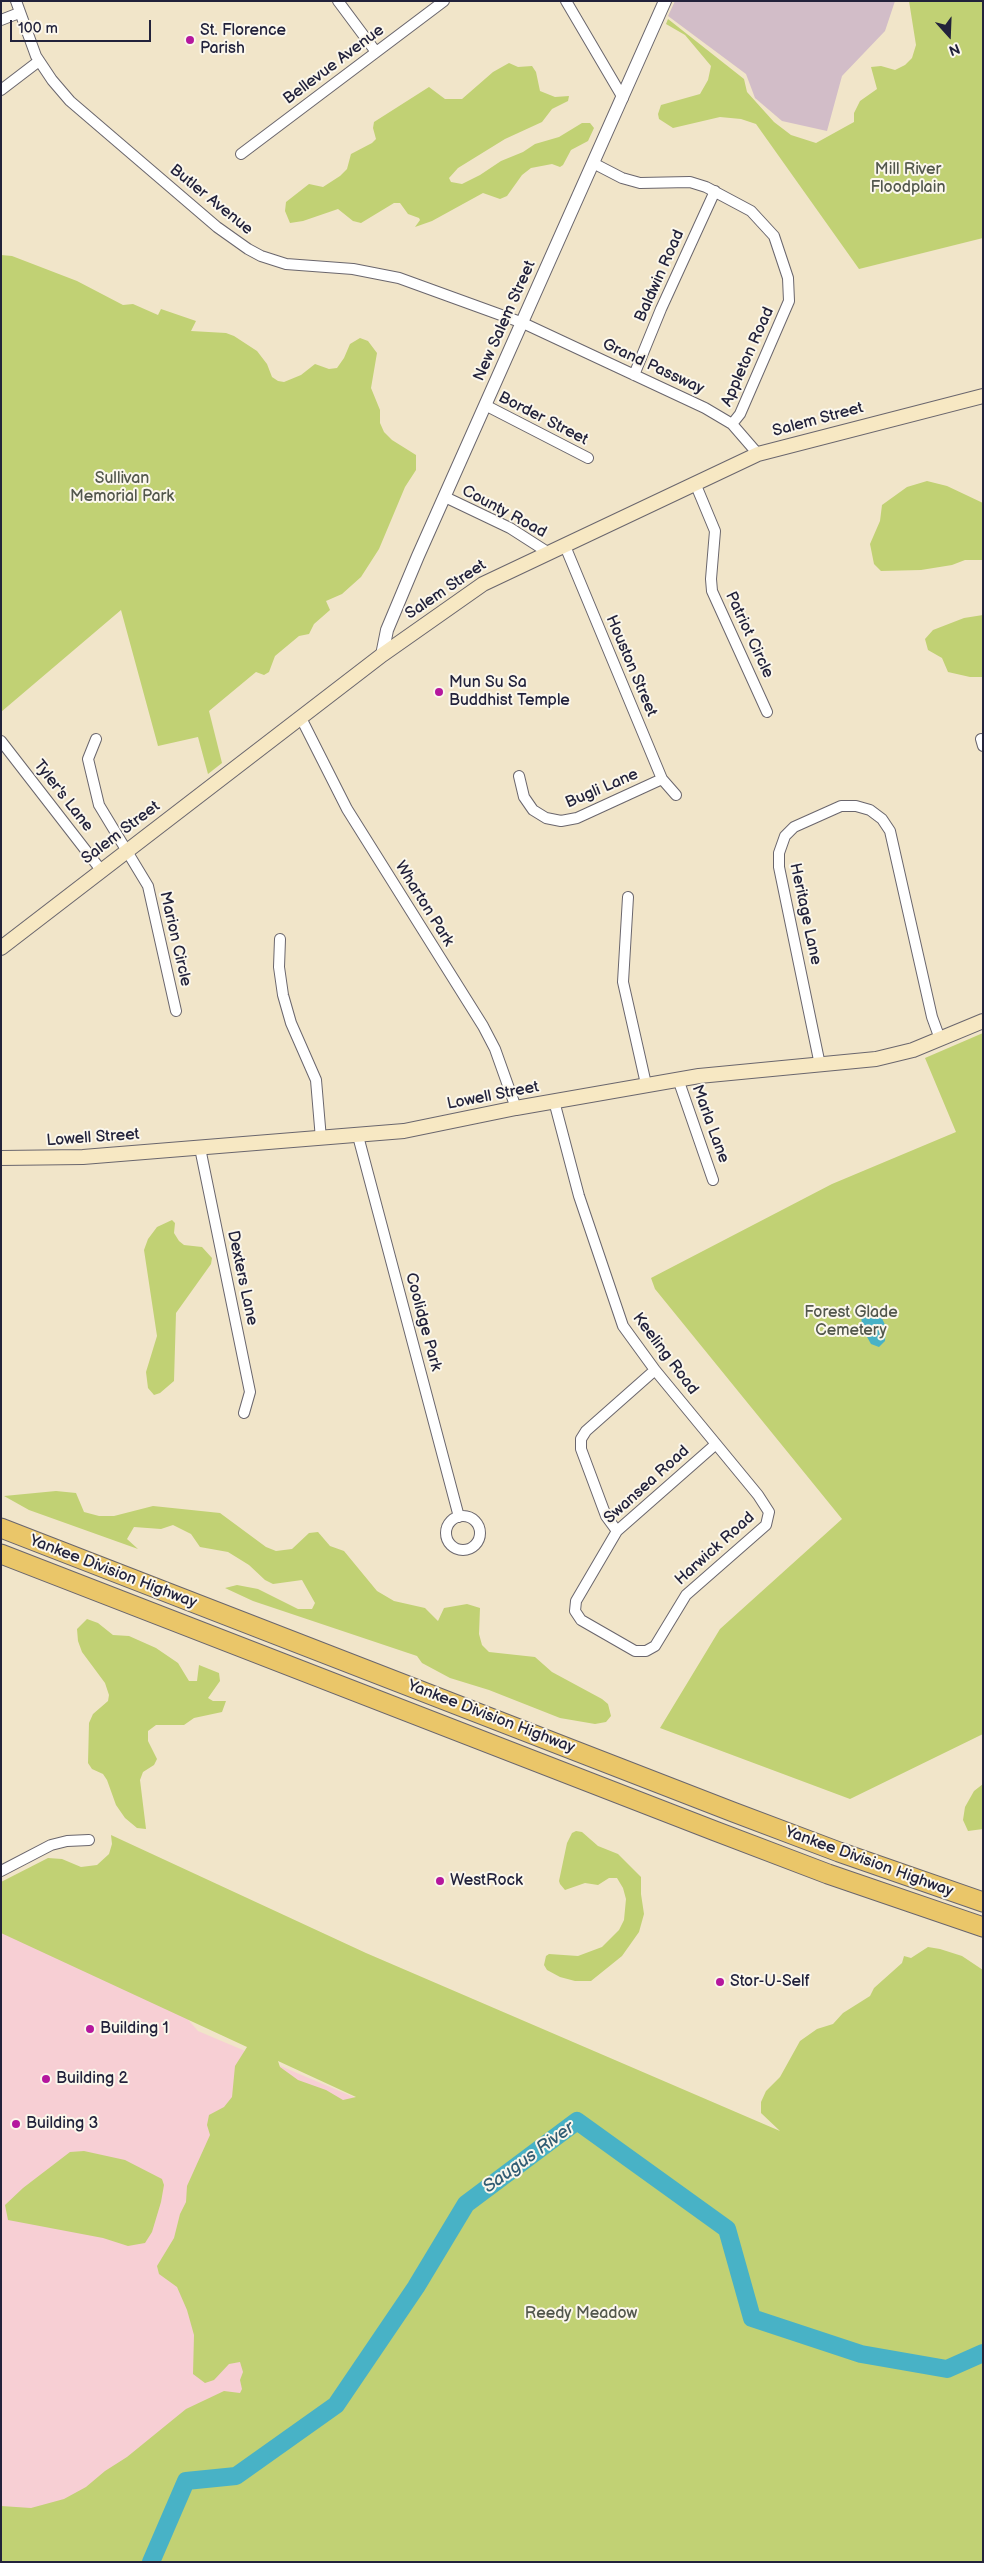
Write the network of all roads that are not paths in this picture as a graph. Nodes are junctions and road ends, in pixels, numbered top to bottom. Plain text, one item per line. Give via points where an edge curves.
1 (16, 1) edge
2 (338, 1) edge
3 (444, 1) edge
4 (566, 1) edge
5 (665, 1) edge
6 (19, 13) junction
7 (1, 20) edge
8 (376, 52) junction
9 (39, 61) junction
10 (1, 90) edge
11 (623, 98) junction
12 (241, 154) dead end
13 (593, 163) junction
14 (715, 191) junction
15 (523, 323) junction
16 (634, 375) junction
17 (983, 396) edge
18 (486, 406) junction
19 (732, 424) junction
20 (758, 454) junction
21 (588, 458) dead end
22 (695, 482) junction
23 (445, 497) junction
24 (565, 546) junction
25 (549, 553) junction
26 (387, 630) junction
27 (412, 634) junction
28 (382, 656) junction
29 (767, 712) dead end
30 (301, 718) junction
31 (96, 739) dead end
32 (1, 741) edge
33 (520, 776) dead end
34 (662, 779) junction
35 (676, 795) dead end
36 (126, 851) junction
37 (101, 870) junction
38 (628, 897) dead end
39 (280, 938) dead end
40 (2, 947) edge
41 (176, 1010) dead end
42 (983, 1021) edge
43 (940, 1039) junction
44 (820, 1065) junction
45 (678, 1079) junction
46 (646, 1084) junction
47 (554, 1101) junction
48 (516, 1108) junction
49 (358, 1136) junction
50 (321, 1139) junction
51 (200, 1148) junction
52 (1, 1158) edge
53 (714, 1180) dead end
54 (655, 1370) junction
55 (244, 1413) dead end
56 (716, 1444) junction
57 (459, 1516) dead end
58 (770, 1516) joint
59 (1, 1528) edge
60 (617, 1531) junction
61 (1, 1554) edge
62 (646, 1651) joint
63 (89, 1840) dead end
64 (1, 1871) edge
65 (983, 1902) edge
66 (983, 1927) edge

1 - 6 street, Butler Avenue
2 - 8 street
3 - 8 street, Bellevue Avenue
4 - 11 street
5 - 11 street, New Salem Street
6 - 7 street
6 - 9 street, Butler Avenue
8 - 12 street, Bellevue Avenue
9 - 10 street
9 - 15 street, Butler Avenue via 63,94 98,126 217,227 261,256 286,264 353,269 399,278
11 - 13 street, New Salem Street
13 - 14 street, Appleton Road via 640,183 690,182
13 - 15 street, New Salem Street
14 - 16 street, Baldwin Road via 660,309
14 - 19 street, Appleton Road via 751,211 768,228 780,251 789,286 786,310
15 - 16 street, Grand Passway
15 - 18 street, New Salem Street
16 - 19 street, Grand Passway via 706,408
17 - 20 main road, Salem Street
18 - 21 street, Border Street
18 - 23 street, New Salem Street
19 - 20 street, Grand Passway
20 - 22 main road, Salem Street
22 - 24 main road, Salem Street
22 - 29 street, Patriot Circle via 715,528 710,579 713,594
23 - 25 street, County Road via 510,528
23 - 26 street, New Salem Street
24 - 25 main road, Salem Street
24 - 34 street, Houston Street
25 - 27 main road, Salem Street via 476,588
26 - 27 street via 402,636
26 - 28 street, New Salem Street
27 - 28 main road, Salem Street
28 - 30 main road, Salem Street
30 - 36 main road, Salem Street
30 - 48 street, Wharton Park via 355,823 483,1026 499,1058
31 - 36 street, Marion Circle via 88,759 99,805
32 - 37 street, Tyler's Lane
33 - 34 street, Bugli Lane via 524,797 533,810 546,818 562,821 577,818
34 - 35 street, Houston Street
36 - 37 main road, Salem Street
36 - 41 street, Marion Circle via 148,886
37 - 40 main road, Salem Street
38 - 46 street via 623,982
39 - 50 street via 283,995 291,1023 314,1074
42 - 43 main road, Lowell Street
43 - 44 main road, Lowell Street via 884,1057
43 - 44 street, Heritage Lane via 932,1018 890,830 870,810 842,806 794,827 783,840 779,853 779,867
44 - 45 main road, Lowell Street
45 - 46 main road, Lowell Street
45 - 53 street, Marla Lane
46 - 47 main road, Lowell Street
47 - 48 main road, Lowell Street
47 - 54 street, Keeling Road via 579,1196 621,1322
48 - 49 main road, Lowell Street via 404,1131
49 - 50 main road, Lowell Street
49 - 57 street, Coolidge Park
50 - 51 main road, Lowell Street
51 - 52 main road, Lowell Street
51 - 55 street, Dexters Lane via 250,1390
54 - 56 street, Keeling Road
54 - 60 street via 581,1439 581,1449 606,1516
56 - 58 street, Keeling Road via 766,1506
56 - 60 street, Swansea Road
58 - 62 street, Harwick Road via 766,1524 691,1590 654,1646
59 - 65 highway, Yankee Division Highway via 751,1819
60 - 62 street, Swansea Road via 577,1598 575,1611 583,1622 635,1651
61 - 66 highway, Yankee Division Highway via 828,1874
63 - 64 street via 51,1845

